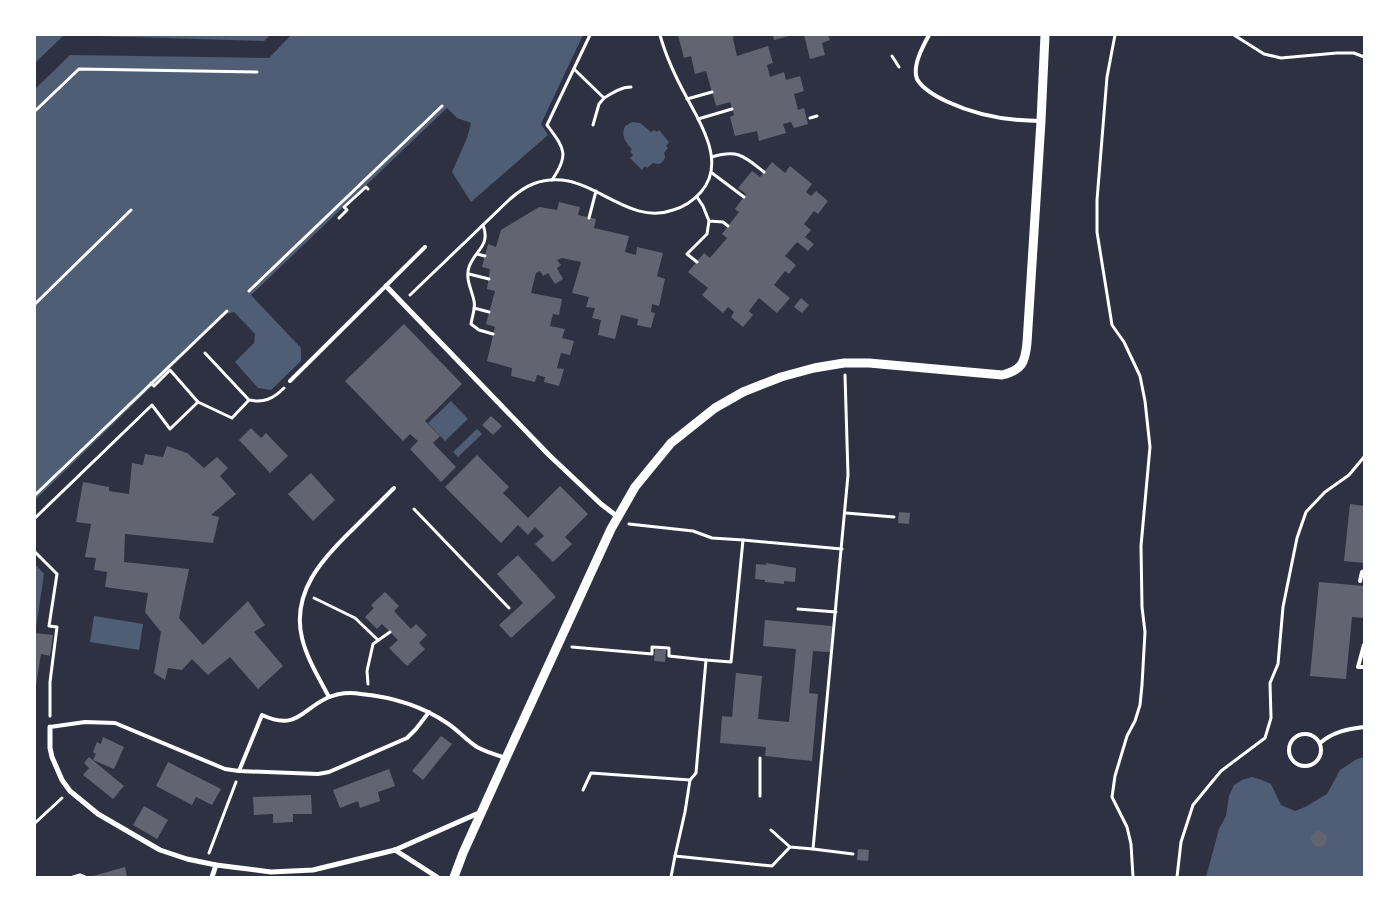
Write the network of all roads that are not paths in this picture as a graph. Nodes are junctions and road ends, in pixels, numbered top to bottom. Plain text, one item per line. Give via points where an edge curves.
1 (929, 35) edge
2 (1045, 35) edge
3 (1042, 121) junction
4 (424, 247) dead end
5 (386, 286) junction
6 (290, 381) road end
7 (394, 488) dead end
8 (621, 519) junction
9 (1364, 572) edge
10 (1360, 582) dead end
11 (1364, 645) edge
12 (1364, 667) edge
13 (329, 697) junction
14 (429, 712) junction
15 (50, 727) joint
16 (1364, 727) edge
17 (1320, 743) junction
18 (506, 758) junction
19 (239, 772) junction
20 (481, 812) junction
21 (394, 850) junction
22 (216, 865) junction
23 (257, 874) edge
24 (212, 877) edge
25 (437, 877) edge
26 (454, 877) edge

1 - 3 lane via 916,68 917,79 928,91 976,113
2 - 3 street
3 - 8 street via 1027,344 1019,367 995,375 844,363 796,372 764,383 715,408 671,443 635,487
4 - 5 lane
5 - 6 lane
5 - 8 street via 555,461
7 - 13 lane via 328,553 304,593 300,616 302,638
8 - 18 street
9 - 10 lane
11 - 12 lane via 1358,667
13 - 14 lane via 347,693 369,694
13 - 19 lane via 293,720 280,721 262,716
14 - 18 lane via 478,748
14 - 19 lane via 407,738 329,772
15 - 19 lane via 84,722 115,723 218,767
15 - 22 street via 52,757 59,776 70,791 98,814 147,843 173,855
16 - 17 lane via 1342,730
17 - 17 lane via 1320,753 1310,765 1300,765 1290,754 1290,743 1298,736 1308,734
18 - 20 street
20 - 21 street
20 - 26 street
21 - 23 street via 313,870
21 - 25 street
22 - 23 street
22 - 24 street

